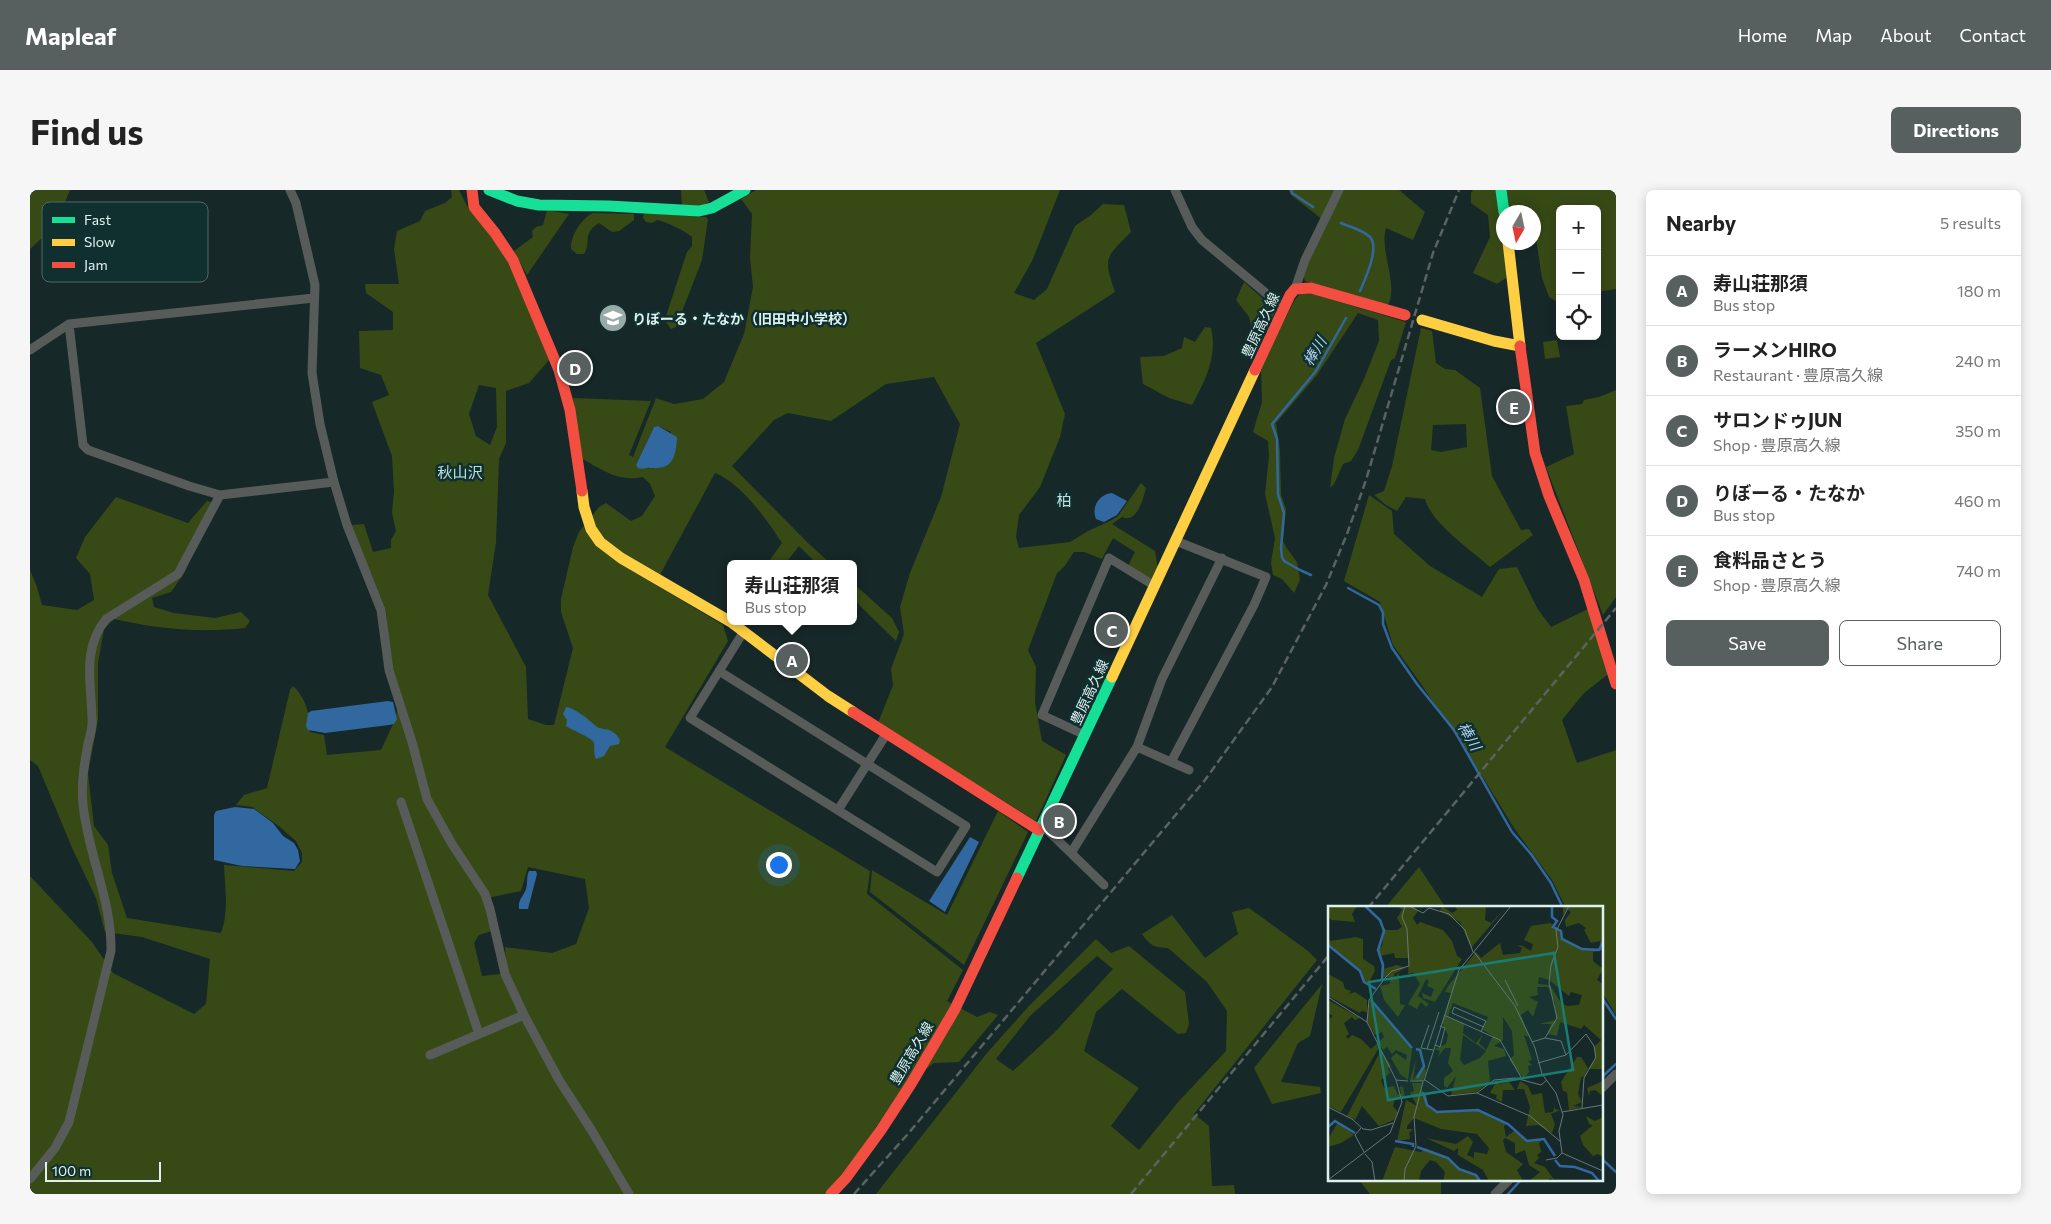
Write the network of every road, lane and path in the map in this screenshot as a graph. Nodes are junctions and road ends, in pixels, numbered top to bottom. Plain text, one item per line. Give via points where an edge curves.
1 (290, 190) edge
2 (472, 190) edge
3 (489, 190) edge
4 (745, 190) edge
5 (1175, 190) edge
6 (1339, 190) edge
7 (1501, 190) edge
8 (1503, 205) edge
9 (1509, 250) edge
10 (1294, 289) junction
11 (314, 298) junction
12 (1284, 308) junction
13 (1405, 316) dead end
14 (1422, 320) dead end
15 (69, 324) junction
16 (1520, 346) junction
17 (30, 350) edge
18 (334, 482) junction
19 (220, 495) junction
20 (1176, 541) junction
21 (1222, 558) junction
22 (1155, 586) junction
23 (727, 620) edge
24 (735, 625) edge
25 (744, 630) junction
26 (719, 671) junction
27 (1616, 684) edge
28 (887, 733) junction
29 (1085, 735) junction
30 (1137, 747) junction
31 (1170, 762) junction
32 (867, 764) junction
33 (1189, 770) dead end
34 (401, 802) dead end
35 (838, 810) junction
36 (1040, 827) junction
37 (1070, 853) junction
38 (1104, 885) dead end
39 (524, 1015) junction
40 (479, 1034) junction
41 (430, 1055) dead end
42 (1616, 1074) edge
43 (1604, 1086) edge
44 (30, 1180) edge
45 (1507, 1182) edge
46 (629, 1194) edge
47 (831, 1194) edge
48 (1495, 1194) edge

1 - 11 street via 313,270
2 - 23 street via 474,207 513,260 559,370 570,410 584,507 594,534 621,558
3 - 4 street via 539,205 699,210 712,208
5 - 12 street via 1192,227 1202,240
6 - 10 street
7 - 8 street
9 - 16 street
10 - 12 street, 豊原高久線
10 - 13 street, 豊原高久線 via 1311,288
11 - 15 street
11 - 18 street via 312,373
12 - 20 street, 豊原高久線
14 - 16 street
15 - 17 street
15 - 19 street via 82,445 88,450
16 - 27 street via 1535,453 1584,580
18 - 19 street
18 - 39 street via 349,531 381,610 389,670 426,799 485,894 505,974
19 - 44 street via 178,574 106,619 91,644 93,721 83,772 83,805 110,927 112,951 69,1122 56,1148
20 - 21 street
20 - 22 street, 豊原高久線
21 - 30 street via 1162,678
21 - 31 street via 1266,577
22 - 29 street, 豊原高久線
22 - 29 street via 1110,558 1042,715
24 - 25 street
25 - 26 street
25 - 28 street via 828,696
26 - 32 street
26 - 35 street via 690,718
28 - 32 street
28 - 36 street
29 - 36 street, 豊原高久線
30 - 31 street
30 - 37 street
31 - 33 street
32 - 35 street
32 - 35 street via 966,826 942,865 937,872
34 - 40 street
36 - 37 street
36 - 47 street, 豊原高久線 via 966,986 938,1038 881,1130
37 - 38 street
39 - 40 street
39 - 46 street via 559,1080
40 - 41 street
42 - 43 street
45 - 48 street

